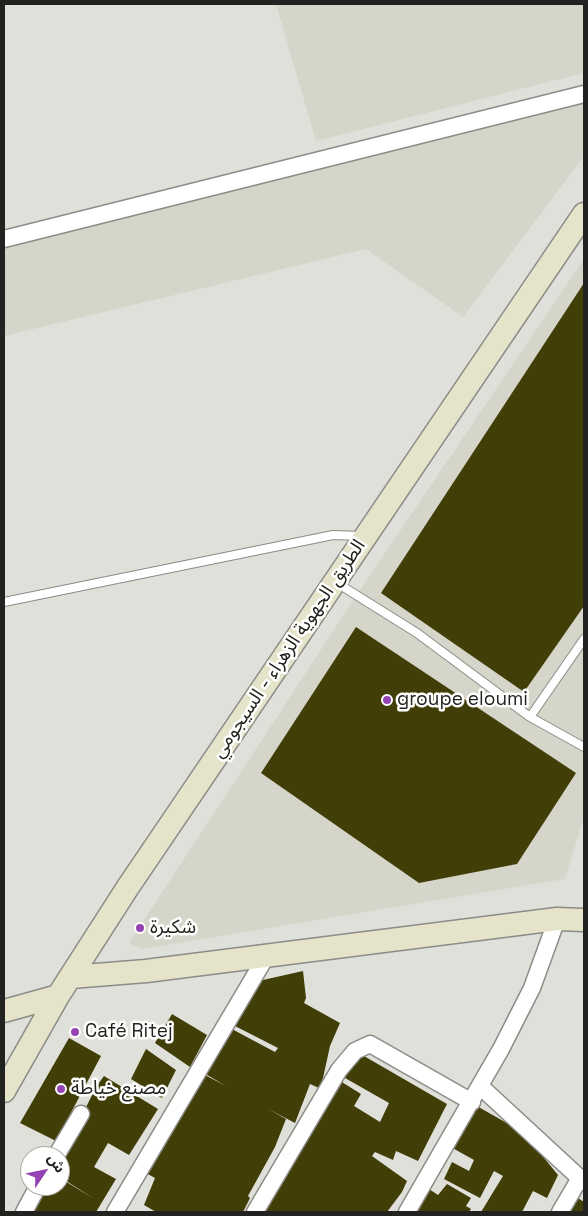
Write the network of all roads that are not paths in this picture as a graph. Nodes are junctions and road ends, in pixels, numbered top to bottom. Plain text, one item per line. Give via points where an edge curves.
1 (584, 94) edge
2 (584, 214) edge
3 (4, 239) edge
4 (366, 536) junction
5 (335, 582) junction
6 (4, 602) edge
7 (584, 639) edge
8 (530, 716) junction
9 (584, 747) edge
10 (557, 919) junction
11 (584, 920) edge
12 (268, 955) junction
13 (71, 977) junction
14 (58, 996) junction
15 (4, 1011) edge
16 (480, 1086) junction
17 (4, 1091) edge
18 (472, 1102) junction
19 (81, 1114) dead end
20 (62, 1146) edge
21 (582, 1180) edge
22 (33, 1196) edge
23 (24, 1212) edge
24 (115, 1212) edge
25 (255, 1212) edge
26 (407, 1212) edge
27 (560, 1212) edge

1 - 3 street
2 - 4 main road, الطريق الجهوية الزهراء - السيجومي
4 - 5 main road, الطريق الجهوية الزهراء - السيجومي
4 - 6 lane via 333,535
5 - 8 lane via 417,632
5 - 13 main road, الطريق الجهوية الزهراء - السيجومي via 148,856
7 - 8 lane
8 - 9 lane
10 - 11 main road
10 - 12 main road
10 - 16 street via 532,988
12 - 13 main road
12 - 24 street
13 - 14 main road, الطريق الجهوية الزهراء - السيجومي
14 - 15 main road
14 - 17 main road, الطريق الجهوية الزهراء - السيجومي
16 - 18 street
16 - 21 street
18 - 25 street via 370,1044 355,1051 339,1070
18 - 26 street
19 - 20 street
21 - 27 street
22 - 23 street

